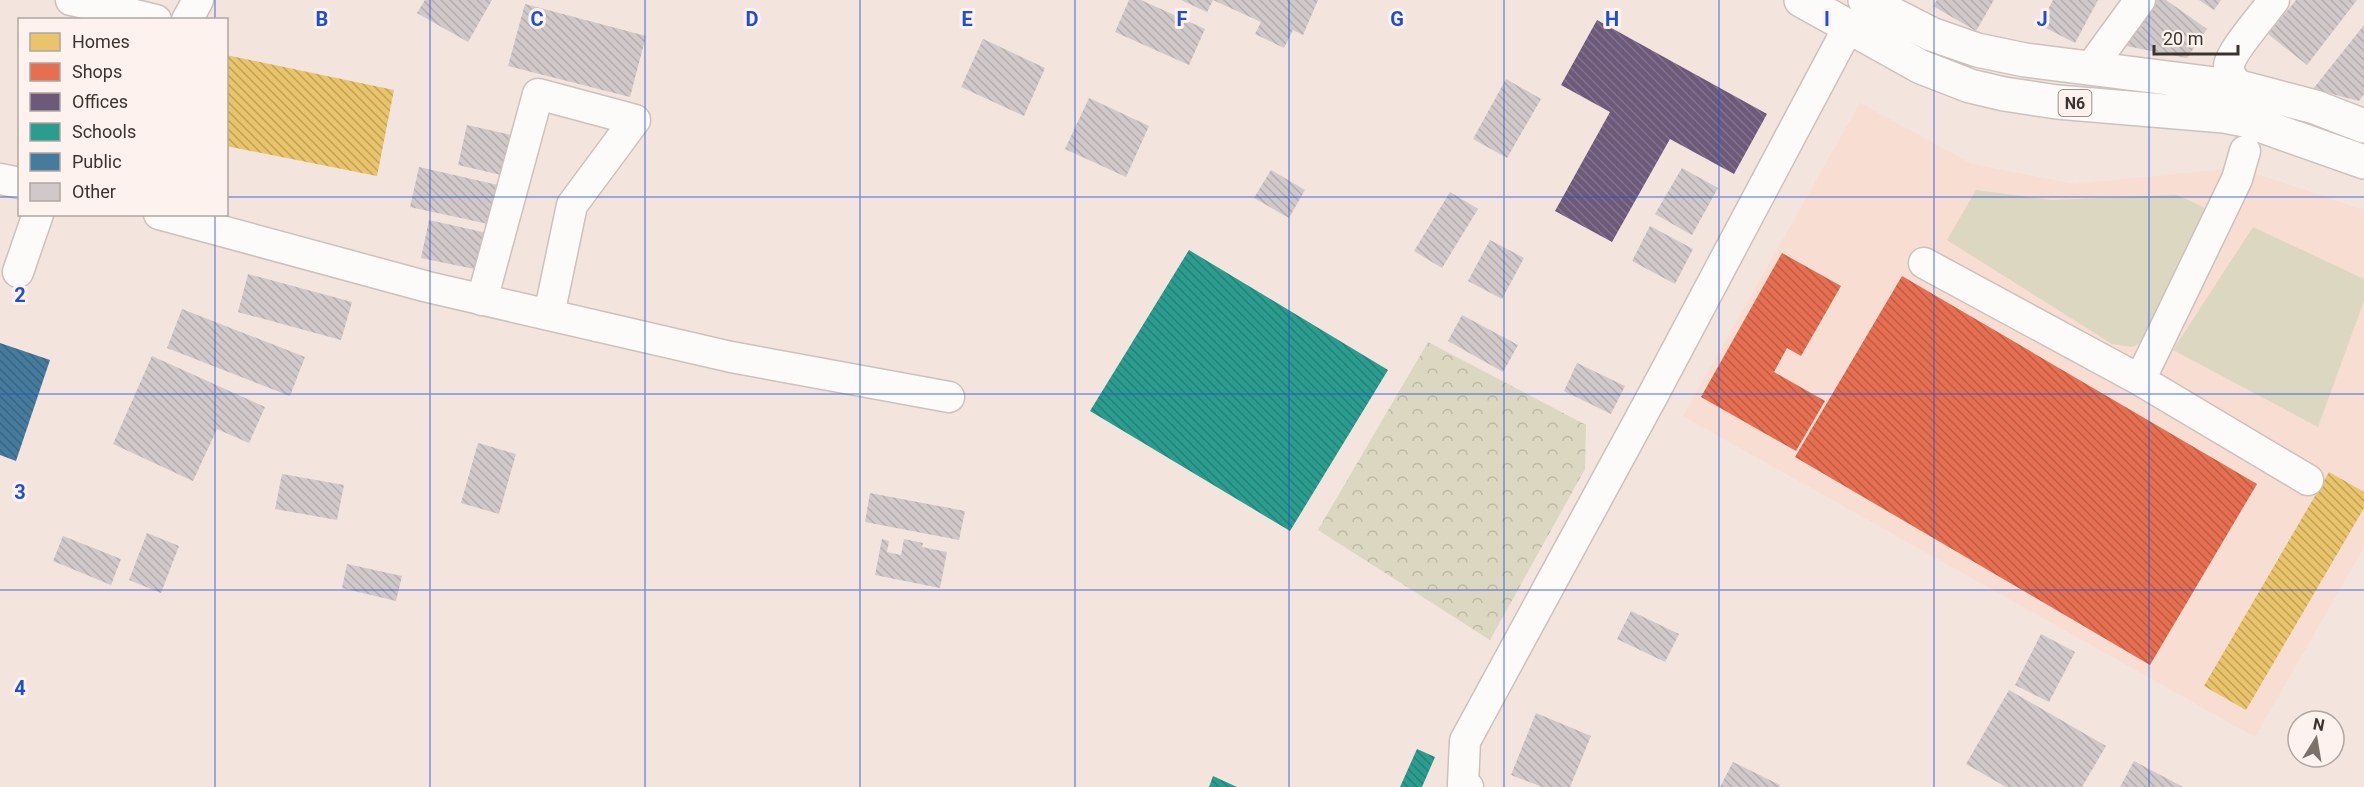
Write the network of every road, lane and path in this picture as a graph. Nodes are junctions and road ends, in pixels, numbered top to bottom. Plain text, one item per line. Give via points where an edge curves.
1 (71, 0) edge
2 (158, 0) edge
3 (1801, 0) edge
4 (2140, 0) edge
5 (2274, 0) edge
6 (1857, 13) edge
7 (148, 18) edge
8 (160, 18) edge
9 (2091, 67) junction
10 (2239, 87) junction
11 (2364, 126) edge
12 (2245, 151) dead end
13 (2364, 162) edge
14 (0, 179) edge
15 (18, 183) edge
16 (37, 216) edge
17 (166, 216) edge
18 (1924, 263) dead end
19 (18, 272) dead end
20 (482, 300) junction
21 (549, 315) junction
22 (2140, 380) junction
23 (950, 397) dead end
24 (2308, 480) dead end
25 (1464, 786) edge

1 - 7 street
2 - 8 street
3 - 6 highway, N6
4 - 9 street
5 - 10 street via 2229,64 2230,75
6 - 9 highway, N6 via 1977,50
6 - 13 highway, N6 via 1921,67 1970,86 2057,102 2245,120
6 - 25 street via 1465,741
9 - 10 highway, N6
10 - 11 highway, N6 via 2315,107
12 - 22 street via 2236,179
14 - 15 street
16 - 19 street
17 - 20 street
18 - 22 street
20 - 21 street
20 - 21 street via 538,94 635,120 572,205
21 - 23 street via 731,357
22 - 24 street

